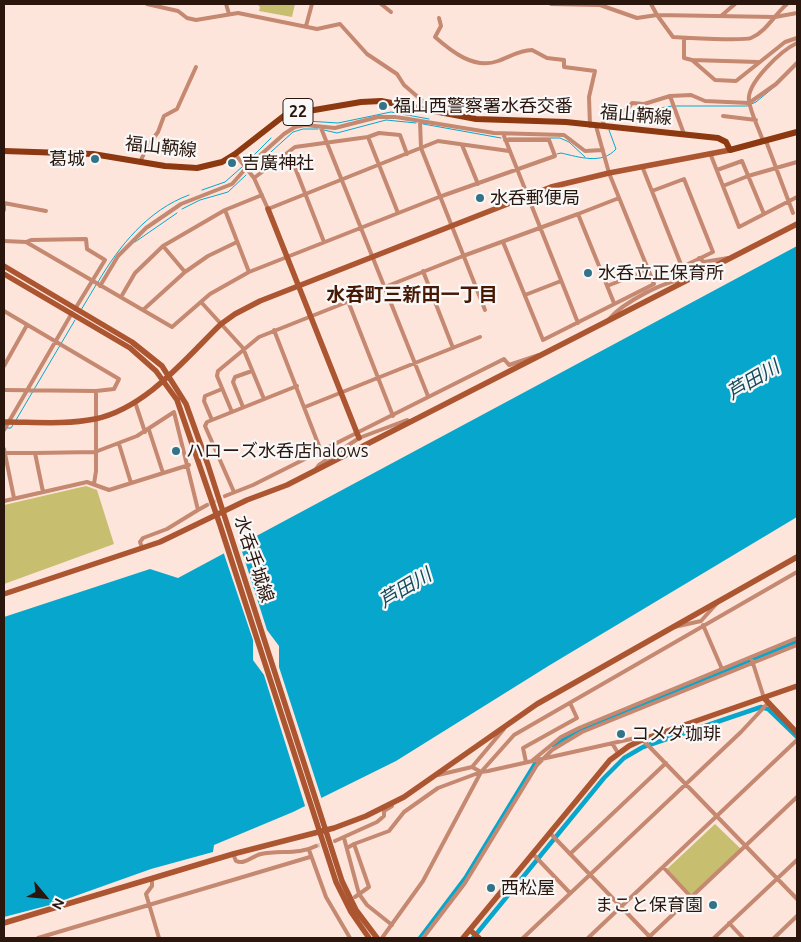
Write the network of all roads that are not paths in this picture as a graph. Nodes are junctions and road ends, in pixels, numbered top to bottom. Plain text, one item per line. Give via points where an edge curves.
1 (147, 4) edge
2 (226, 4) edge
3 (312, 4) edge
4 (381, 4) edge
5 (551, 4) edge
6 (651, 4) edge
7 (735, 4) edge
8 (787, 4) edge
9 (391, 12) dead end
10 (797, 13) edge
11 (229, 14) junction
12 (657, 15) junction
13 (721, 16) junction
14 (775, 17) junction
15 (439, 18) dead end
16 (306, 26) junction
17 (684, 38) junction
18 (797, 38) edge
19 (797, 43) edge
20 (692, 60) junction
21 (758, 62) junction
22 (797, 63) edge
23 (196, 67) dead end
24 (670, 96) junction
25 (750, 104) junction
26 (433, 110) junction
27 (724, 116) dead end
28 (756, 120) junction
29 (420, 121) junction
30 (601, 126) junction
31 (321, 128) dead end
32 (797, 132) edge
33 (494, 133) junction
34 (518, 134) junction
35 (684, 134) junction
36 (368, 137) junction
37 (505, 138) junction
38 (765, 141) junction
39 (328, 143) junction
40 (462, 145) junction
41 (421, 148) junction
42 (604, 150) junction
43 (730, 150) junction
44 (4, 151) edge
45 (509, 151) junction
46 (289, 152) junction
47 (710, 153) junction
48 (235, 154) junction
49 (407, 154) junction
50 (141, 160) junction
51 (797, 162) edge
52 (379, 164) junction
53 (244, 166) junction
54 (642, 166) junction
55 (776, 168) junction
56 (517, 170) junction
57 (716, 170) junction
58 (609, 173) junction
59 (748, 176) junction
60 (254, 178) junction
61 (342, 179) junction
62 (478, 184) junction
63 (723, 186) junction
64 (652, 191) junction
65 (305, 194) junction
66 (262, 195) junction
67 (527, 196) junction
68 (439, 197) junction
69 (797, 197) edge
70 (620, 198) junction
71 (788, 202) junction
72 (268, 209) junction
73 (4, 210) edge
74 (225, 210) junction
75 (46, 211) dead end
76 (398, 213) junction
77 (793, 213) dead end
78 (578, 214) junction
79 (764, 214) junction
80 (797, 224) edge
81 (451, 226) junction
82 (361, 228) junction
83 (540, 228) junction
84 (4, 241) edge
85 (26, 242) junction
86 (237, 242) junction
87 (324, 242) junction
88 (503, 242) junction
89 (163, 246) junction
90 (463, 256) junction
91 (287, 257) junction
92 (373, 257) junction
93 (699, 258) junction
94 (730, 259) junction
95 (4, 266) edge
96 (648, 270) junction
97 (185, 272) junction
98 (249, 272) junction
99 (423, 272) junction
100 (4, 274) edge
101 (689, 280) junction
102 (561, 281) junction
103 (93, 282) junction
104 (100, 285) junction
105 (299, 286) junction
106 (384, 286) junction
107 (607, 286) junction
108 (655, 286) junction
109 (525, 295) junction
110 (121, 297) junction
111 (348, 301) junction
112 (201, 302) junction
113 (614, 304) junction
114 (143, 310) junction
115 (485, 310) dead end
116 (4, 311) edge
117 (77, 313) junction
118 (310, 315) junction
119 (608, 321) junction
120 (578, 323) junction
121 (222, 324) junction
122 (27, 325) junction
123 (274, 330) junction
124 (480, 337) dead end
125 (59, 344) junction
126 (243, 348) junction
127 (453, 348) junction
128 (541, 356) junction
129 (415, 363) junction
130 (4, 366) edge
131 (252, 371) junction
132 (168, 374) junction
133 (378, 378) junction
134 (163, 379) junction
135 (297, 386) junction
136 (222, 389) junction
137 (4, 390) edge
138 (31, 390) junction
139 (96, 391) junction
140 (340, 393) junction
141 (428, 396) junction
142 (264, 399) junction
143 (135, 402) junction
144 (304, 407) junction
145 (243, 408) junction
146 (232, 412) junction
147 (393, 416) junction
148 (96, 419) junction
149 (212, 420) junction
150 (411, 422) junction
151 (7, 424) edge
152 (147, 431) junction
153 (358, 436) junction
154 (119, 444) junction
155 (4, 449) edge
156 (321, 451) junction
157 (95, 452) junction
158 (4, 453) edge
159 (35, 453) junction
160 (188, 465) junction
161 (315, 471) junction
162 (163, 473) junction
163 (131, 483) junction
164 (94, 484) junction
165 (43, 492) junction
166 (234, 492) junction
167 (225, 496) tunnel mouth
168 (14, 498) junction
169 (4, 501) edge
170 (207, 505) tunnel mouth
171 (198, 510) junction
172 (223, 512) junction
173 (216, 515) junction
174 (223, 523) junction
175 (142, 547) junction
176 (797, 557) edge
177 (797, 572) edge
178 (4, 594) edge
179 (719, 600) junction
180 (701, 621) junction
181 (672, 627) junction
182 (704, 627) junction
183 (797, 638) edge
184 (797, 645) edge
185 (752, 660) junction
186 (722, 669) junction
187 (797, 686) edge
188 (766, 700) junction
189 (570, 703) junction
190 (514, 719) junction
191 (797, 733) edge
192 (644, 740) junction
193 (797, 740) edge
194 (612, 743) junction
195 (618, 753) junction
196 (542, 758) junction
197 (534, 760) junction
198 (526, 762) junction
199 (666, 763) junction
200 (472, 767) junction
201 (481, 772) junction
202 (433, 776) junction
203 (686, 783) junction
204 (404, 797) junction
205 (797, 797) edge
206 (717, 817) junction
207 (326, 830) junction
208 (318, 832) junction
209 (550, 833) junction
210 (344, 838) junction
211 (335, 840) tunnel mouth
212 (354, 844) junction
213 (316, 846) tunnel mouth
214 (745, 846) junction
215 (347, 848) junction
216 (308, 850) junction
217 (233, 854) junction
218 (533, 854) junction
219 (570, 854) junction
220 (310, 857) junction
221 (797, 860) edge
222 (664, 868) junction
223 (590, 875) junction
224 (152, 878) junction
225 (777, 878) junction
226 (570, 893) junction
227 (357, 895) junction
228 (691, 897) junction
229 (797, 899) edge
230 (149, 905) junction
231 (339, 905) dead end
232 (334, 908) junction
233 (622, 908) junction
234 (797, 916) edge
235 (4, 923) edge
236 (729, 923) junction
237 (392, 925) junction
238 (470, 930) junction
239 (38, 938) edge
240 (159, 938) edge
241 (350, 938) edge
242 (369, 938) edge
243 (377, 938) edge
244 (382, 938) edge
245 (423, 938) edge
246 (463, 938) edge
247 (479, 938) edge
248 (523, 938) edge
249 (588, 938) edge
250 (650, 938) edge
251 (714, 938) edge
252 (743, 938) edge
253 (774, 938) edge

1 - 11 street via 178,11 191,19
2 - 11 street
3 - 16 street
4 - 9 street
5 - 12 street via 600,5 637,18
6 - 12 street
7 - 13 street
8 - 14 street
10 - 14 street
11 - 16 street
12 - 13 street
12 - 17 street via 673,37
13 - 14 street
14 - 17 street via 750,39
15 - 30 street via 441,26 435,37 448,49 472,62 498,61 532,50 548,58 564,60 564,67 596,71 589,97
16 - 26 street via 320,29 340,24 367,54 397,74 404,85
17 - 20 street via 684,58
18 - 21 street via 785,42
19 - 25 street via 781,54 754,83 750,90
20 - 21 street
20 - 21 street via 715,80 736,81
22 - 25 street
23 - 50 street via 177,109 164,116
24 - 25 street via 691,95 700,100
24 - 30 street via 644,104 632,103 628,110 605,118
24 - 35 street
25 - 28 street
26 - 30 main road, 福山鞆線 / 22 via 476,120
26 - 48 main road, 福山鞆線 / 22 via 382,101 300,111 285,115
27 - 28 street
28 - 38 street
29 - 33 street
29 - 41 street
29 - 53 street via 387,117 335,128 295,127
30 - 35 main road, 福山鞆線 / 22
30 - 42 street
31 - 39 street
32 - 38 main road
33 - 34 street
33 - 37 street
34 - 37 street
34 - 42 street via 564,135 585,151
35 - 43 main road, 福山鞆線 / 22 via 718,138 726,142
36 - 39 street
36 - 49 street via 379,133 400,135
36 - 52 street
37 - 45 street
37 - 56 street via 549,140 555,156
38 - 43 main road
38 - 55 street
39 - 46 street via 295,148
39 - 61 street
40 - 41 street via 438,142
40 - 45 street
40 - 62 street
41 - 49 street
41 - 68 street
42 - 58 street
43 - 47 street
44 - 50 main road, 福山鞆線 / 22 via 93,154
45 - 56 street
46 - 60 street
46 - 65 street
47 - 54 street
47 - 57 street
48 - 50 main road, 福山鞆線 / 22 via 222,162 197,168 165,166
48 - 53 street
49 - 52 street
51 - 55 street
52 - 61 street
52 - 76 street
53 - 60 street
53 - 104 street via 232,184 181,204 146,228 118,256
54 - 58 street
54 - 64 street
55 - 59 street
55 - 71 street
56 - 62 street
56 - 67 street
57 - 59 street via 742,161
57 - 63 street
58 - 67 street
58 - 70 street
59 - 63 street
59 - 79 street
60 - 66 street
61 - 65 street
61 - 82 street
62 - 68 street
63 - 79 street via 739,226
64 - 93 street via 682,267
64 - 93 street via 684,178 713,252
65 - 72 street
65 - 87 street
66 - 72 street
66 - 74 street
67 - 81 street
67 - 83 street
68 - 76 street
68 - 81 street
69 - 71 street
70 - 78 street
70 - 96 street
71 - 77 street
71 - 79 street
72 - 91 street
73 - 75 street via 4,203
74 - 86 street
74 - 89 street
76 - 82 street
78 - 83 street
78 - 107 street
80 - 94 street
81 - 90 street
81 - 92 street
82 - 87 street
82 - 92 street
83 - 88 street
83 - 102 street
84 - 85 street
85 - 103 street
85 - 103 street via 86,239 87,249 105,260
86 - 97 street
86 - 98 street
87 - 91 street
88 - 90 street
88 - 109 street
89 - 97 street
89 - 110 street via 135,273
90 - 99 street
90 - 115 street
91 - 98 street
91 - 105 street
92 - 105 street
92 - 106 street
93 - 94 street via 704,262
94 - 101 street
95 - 117 street, 水呑手城線
96 - 107 street
96 - 108 street
97 - 114 street
98 - 112 street via 227,282
99 - 106 street
99 - 127 street
100 - 117 street, 水呑手城線
101 - 108 street
101 - 119 street
102 - 109 street
102 - 120 street
103 - 104 street
103 - 117 street
104 - 110 street
105 - 118 street
105 - 121 street via 260,301
106 - 111 street
106 - 129 street
107 - 113 street
108 - 113 street
108 - 119 street
109 - 120 street via 543,340
110 - 114 street
111 - 118 street
111 - 133 street
112 - 114 street via 172,327
112 - 121 street
113 - 120 street
116 - 122 street
117 - 125 street
117 - 132 street, 水呑手城線 via 132,342
117 - 134 street, 水呑手城線 via 130,348
118 - 123 street
118 - 140 street
119 - 128 street
121 - 126 street
121 - 132 street
122 - 125 street
122 - 130 street
123 - 126 street
123 - 135 street
124 - 127 street
125 - 138 street
125 - 139 street via 119,379 114,389
126 - 131 street
126 - 136 street via 218,371
127 - 129 street
128 - 141 street via 535,355 508,365 504,359
128 - 150 street
129 - 133 street
129 - 141 street
131 - 142 street
131 - 145 street via 235,377
132 - 134 street
132 - 172 street, 水呑手城線 via 192,416
133 - 140 street
133 - 147 street
134 - 143 street
134 - 173 street, 水呑手城線 via 185,420
135 - 142 street
135 - 144 street
136 - 146 street
136 - 149 street via 206,396 204,401
137 - 138 street
138 - 139 street
138 - 151 street
139 - 148 street
140 - 144 street
140 - 153 street
141 - 147 street
142 - 145 street
143 - 148 street
143 - 152 street
144 - 156 street
145 - 146 street
146 - 149 street
147 - 153 street
148 - 151 street
148 - 157 street
149 - 166 street via 205,426
150 - 153 street via 407,420
150 - 161 street
152 - 154 street
152 - 160 street via 174,412
152 - 162 street
153 - 156 street
153 - 161 street
154 - 157 street
154 - 163 street
155 - 158 street
156 - 166 street
157 - 159 street
157 - 164 street
158 - 159 street
158 - 168 street
159 - 165 street
160 - 162 street
160 - 171 street
161 - 172 street
162 - 163 street
163 - 164 street via 109,490
164 - 165 street via 87,482
165 - 168 street
166 - 167 street
168 - 169 street
170 - 171 street
171 - 175 street via 167,529 142,538
172 - 173 street
172 - 174 street, 水呑手城線
173 - 174 street, 水呑手城線
173 - 175 street via 160,542
174 - 207 street, 水呑手城線
174 - 208 street, 水呑手城線
175 - 178 street
176 - 179 street
177 - 182 street
179 - 180 street
179 - 181 street
180 - 181 street
180 - 182 street
181 - 190 street
182 - 186 street
182 - 189 street
183 - 185 street
184 - 185 street
185 - 186 street
185 - 188 street
185 - 196 street via 582,732
186 - 197 street via 561,737
187 - 188 street
188 - 191 street
188 - 192 street
188 - 203 street
189 - 198 street via 577,718 523,748
189 - 201 street via 522,729
190 - 200 street
190 - 202 street
192 - 194 street via 640,737
192 - 195 street
192 - 199 street
193 - 206 street
194 - 195 street
194 - 196 street
195 - 209 street
196 - 197 street
196 - 245 street via 465,883
197 - 198 street
198 - 201 street
199 - 203 street
199 - 219 street
200 - 201 street
200 - 202 street
201 - 212 street via 438,788 404,812 389,831
201 - 237 street via 423,881
202 - 204 street
203 - 206 street
203 - 223 street
204 - 207 street via 352,822
204 - 210 street via 384,811 381,820
205 - 214 street
206 - 214 street
206 - 222 street
207 - 208 street
207 - 243 street, 水呑手城線 via 348,895
208 - 217 street
208 - 242 street, 水呑手城線 via 342,896
209 - 218 street
209 - 219 street
210 - 211 street
210 - 215 street
212 - 215 street
212 - 227 street via 369,887
213 - 216 street
214 - 225 street
214 - 228 street
215 - 227 street
216 - 217 street via 260,854 243,862 236,861
216 - 220 street
217 - 224 street
218 - 226 street
218 - 238 street
219 - 223 street
220 - 230 street
220 - 232 street via 326,897
221 - 225 street
222 - 228 street
222 - 233 street
223 - 226 street
223 - 233 street
224 - 230 street via 152,886 146,892
224 - 235 street
225 - 229 street
225 - 236 street
226 - 248 street
227 - 237 street
228 - 250 street
230 - 239 street
230 - 240 street
231 - 232 street
232 - 241 street
233 - 249 street
233 - 250 street
234 - 253 street
236 - 251 street
236 - 252 street
237 - 244 street
238 - 246 street
238 - 247 street

